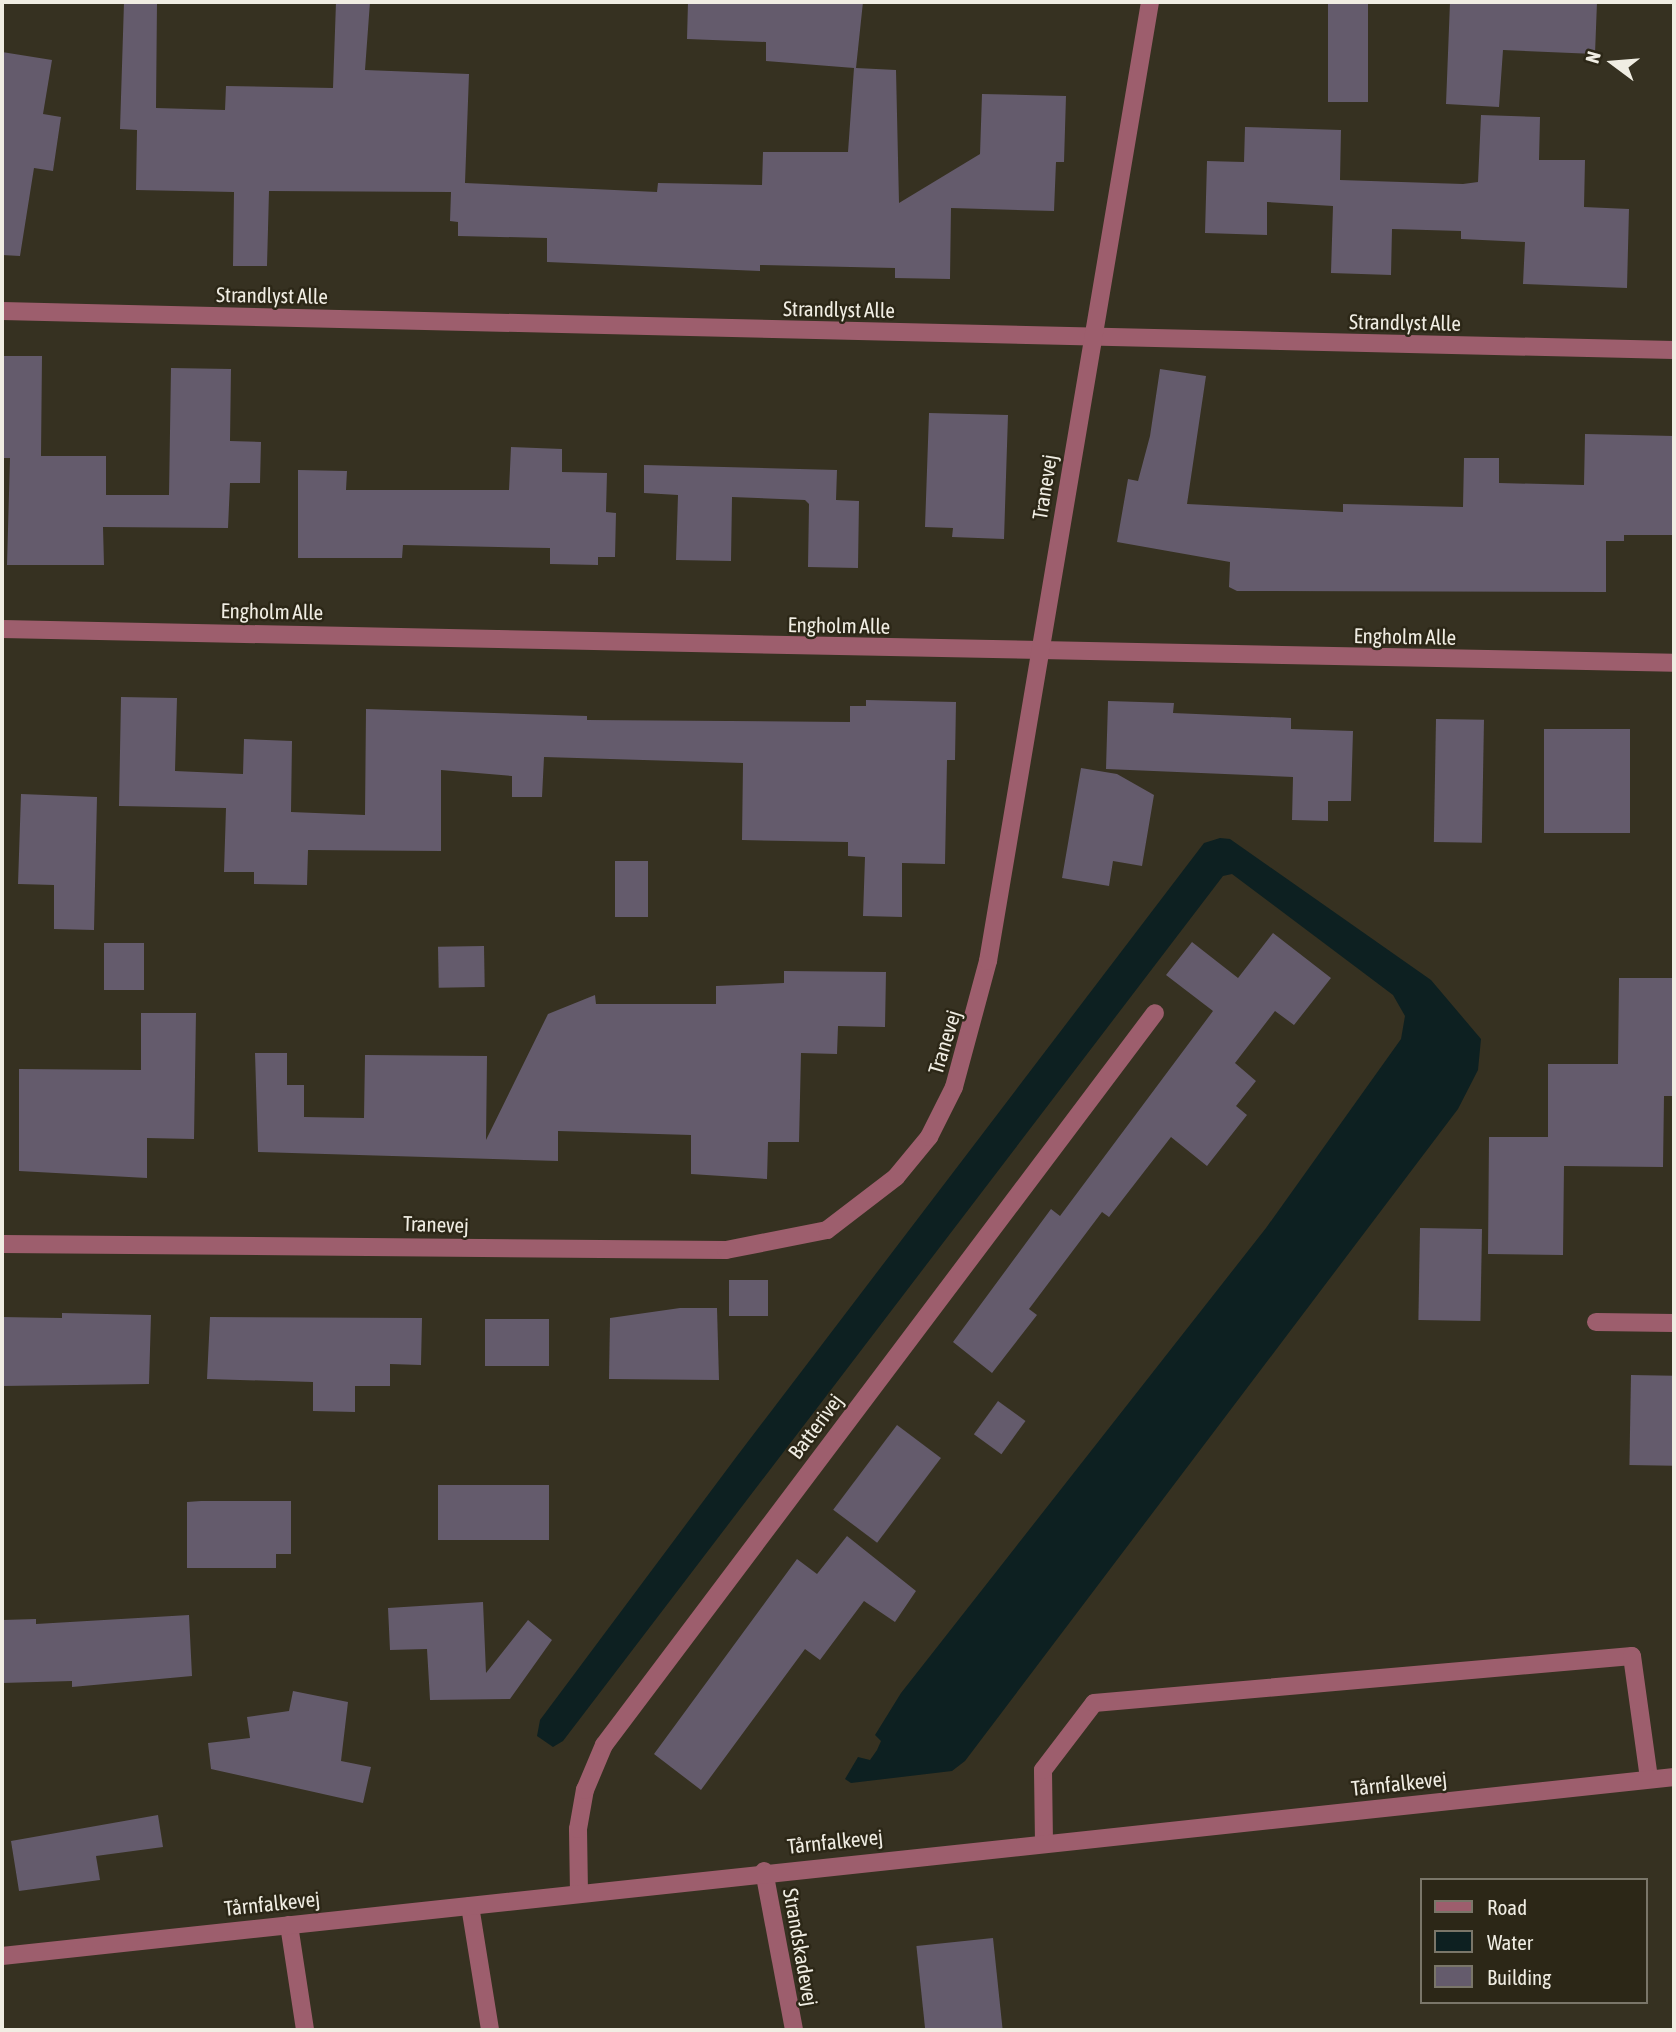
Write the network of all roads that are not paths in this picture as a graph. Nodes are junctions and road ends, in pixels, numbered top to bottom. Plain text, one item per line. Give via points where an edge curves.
1 (1150, 2) edge
2 (2, 311) edge
3 (1089, 338) junction
4 (1674, 350) edge
5 (2, 629) edge
6 (1043, 653) junction
7 (1674, 663) edge
8 (1155, 1013) dead end
9 (2, 1244) edge
10 (1596, 1322) dead end
11 (1674, 1323) edge
12 (1674, 1777) edge
13 (1649, 1779) junction
14 (1044, 1843) junction
15 (764, 1871) junction
16 (579, 1893) junction
17 (470, 1906) junction
18 (289, 1924) junction
19 (2, 1956) edge
20 (305, 2030) edge
21 (491, 2030) edge
22 (793, 2030) edge

1 - 3 street, Tranevej
2 - 3 street, Strandlyst Alle
3 - 4 street, Strandlyst Alle
3 - 6 street, Tranevej
5 - 6 street, Engholm Alle
6 - 7 street, Engholm Alle
6 - 9 street, Tranevej via 988,961 954,1087 929,1137 896,1177 827,1230 726,1250
8 - 16 street, Batterivej via 604,1745 585,1790 578,1829
10 - 11 street
12 - 13 street, Tårnfalkevej
13 - 14 street, Tårnfalkevej
13 - 14 street via 1632,1656 1094,1703 1044,1770
14 - 15 street, Tårnfalkevej
15 - 16 street, Tårnfalkevej
15 - 22 street, Strandskadevej
16 - 17 street, Tårnfalkevej
17 - 18 street, Tårnfalkevej
17 - 21 street
18 - 19 street, Tårnfalkevej
18 - 20 street

